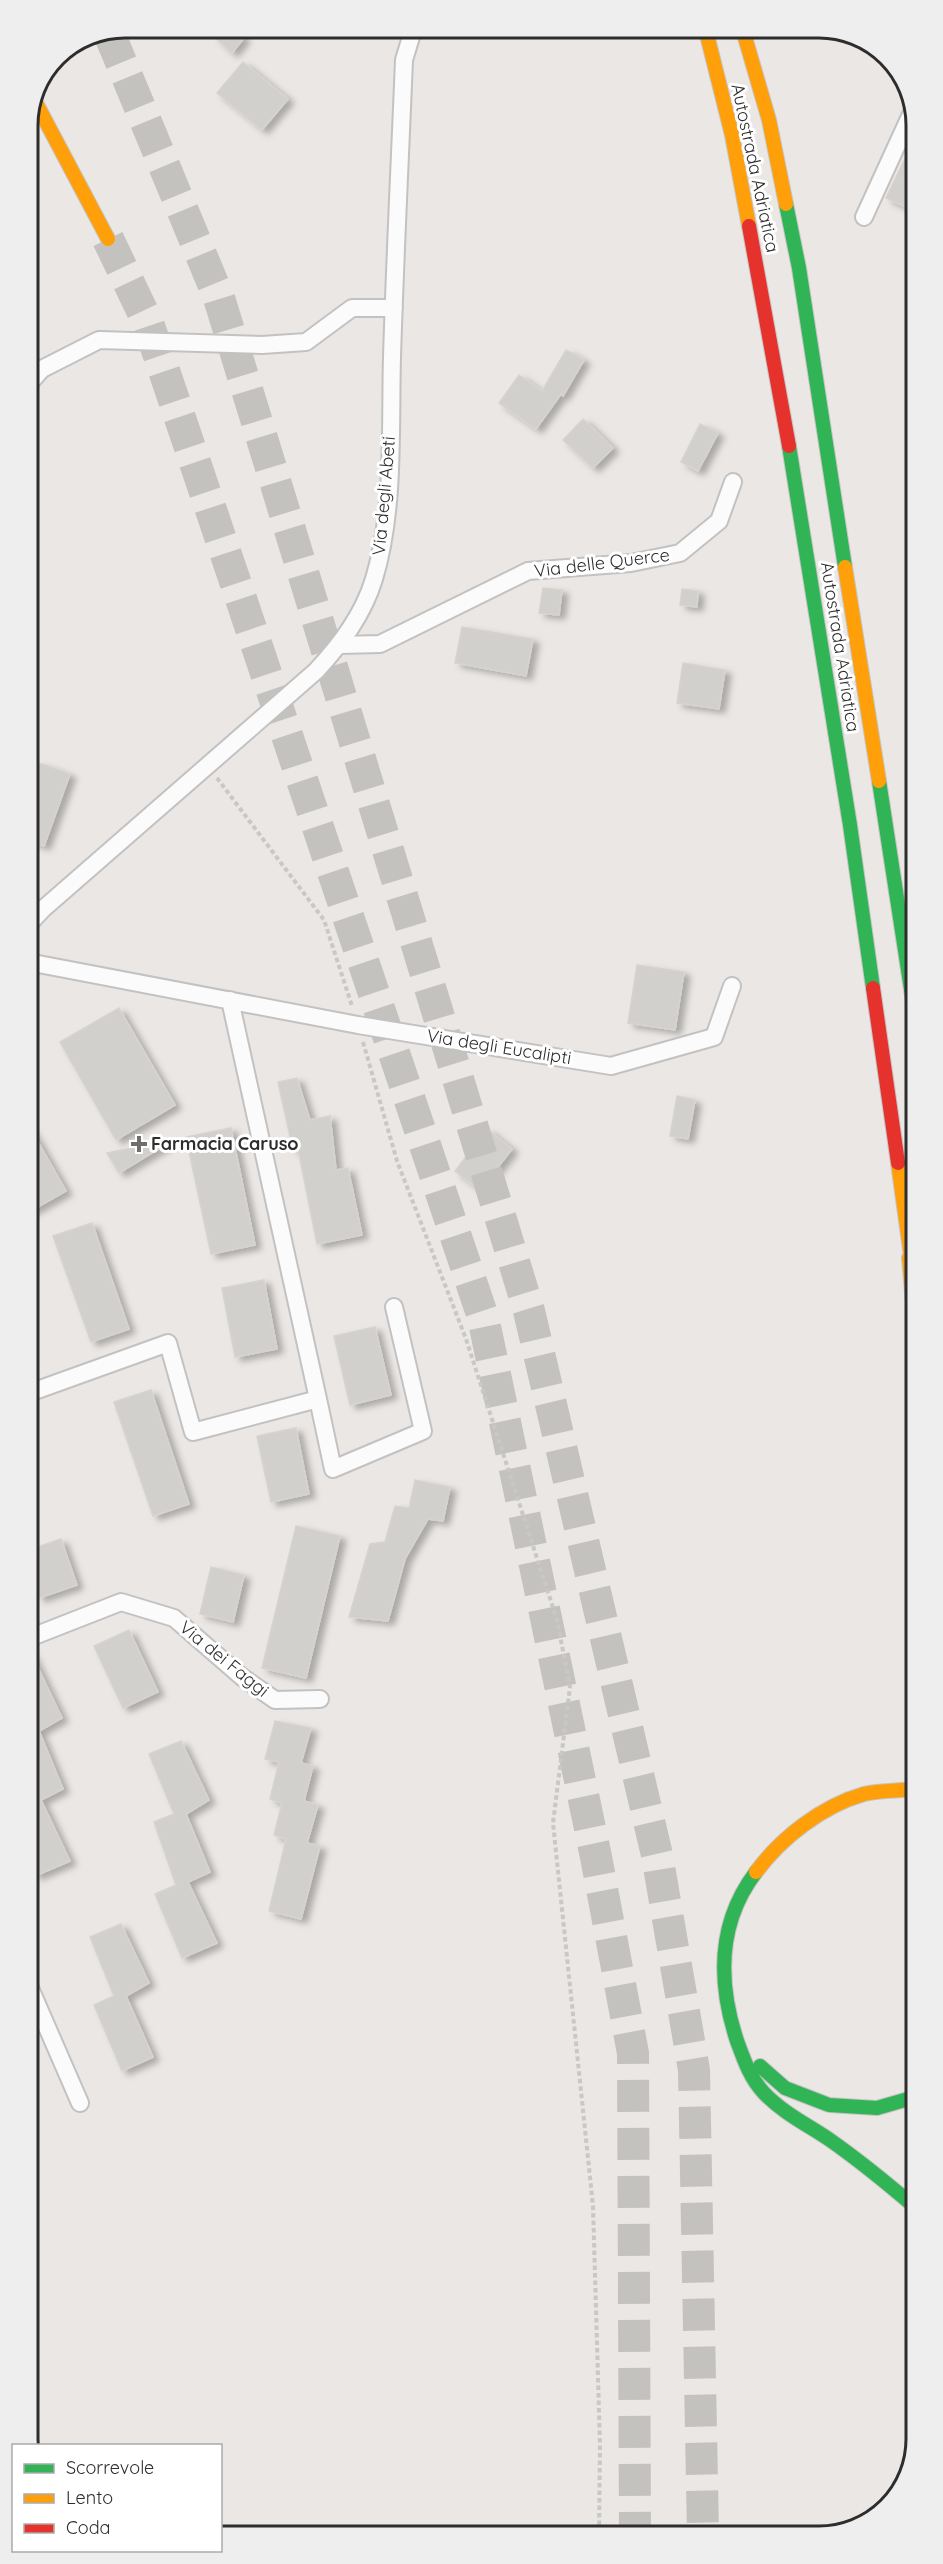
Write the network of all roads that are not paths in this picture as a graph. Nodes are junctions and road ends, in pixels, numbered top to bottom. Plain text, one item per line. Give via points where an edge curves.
1 (411, 38) edge
2 (708, 38) edge
3 (745, 38) edge
4 (39, 108) edge
5 (906, 125) edge
6 (864, 217) dead end
7 (108, 239) tunnel mouth
8 (394, 308) junction
9 (38, 374) edge
10 (733, 482) dead end
11 (844, 553) junction
12 (340, 645) junction
13 (889, 752) dead end
14 (38, 915) edge
15 (906, 957) edge
16 (38, 964) edge
17 (732, 986) dead end
18 (230, 1000) junction
19 (906, 1223) edge
20 (394, 1307) dead end
21 (38, 1390) edge
22 (318, 1399) junction
23 (38, 1634) edge
24 (320, 1699) dead end
25 (906, 1790) edge
26 (38, 2006) edge
27 (740, 2047) junction
28 (906, 2100) edge
29 (80, 2103) dead end
30 (906, 2200) edge

1 - 8 street, Via degli Abeti via 404,60
2 - 19 highway, Autostrada Adriatica via 732,135 786,423 850,825
3 - 11 highway, Autostrada Adriatica via 769,120 799,268
4 - 7 highway
5 - 6 street
8 - 9 street via 352,308 306,342 262,345 99,340
8 - 12 street, Via degli Abeti via 383,544 360,614
10 - 12 street, Via delle Querce via 719,522 680,554 631,563 528,571 380,644
11 - 13 highway
11 - 15 highway, Autostrada Adriatica
12 - 14 street, Via degli Abeti via 316,671
16 - 18 street, Via degli Eucalipti
17 - 18 street, Via degli Eucalipti via 714,1036 611,1066
18 - 22 street
20 - 22 street via 423,1431 333,1469
21 - 22 street via 168,1342 193,1432
23 - 24 street, Via dei Faggi via 121,1602 174,1618 274,1700
25 - 27 highway via 866,1794 830,1809 775,1847 752,1877 734,1907 723,1944 721,1981
26 - 29 street
27 - 28 highway via 785,2088 829,2105 877,2108
27 - 30 highway via 754,2081 783,2111 862,2163

